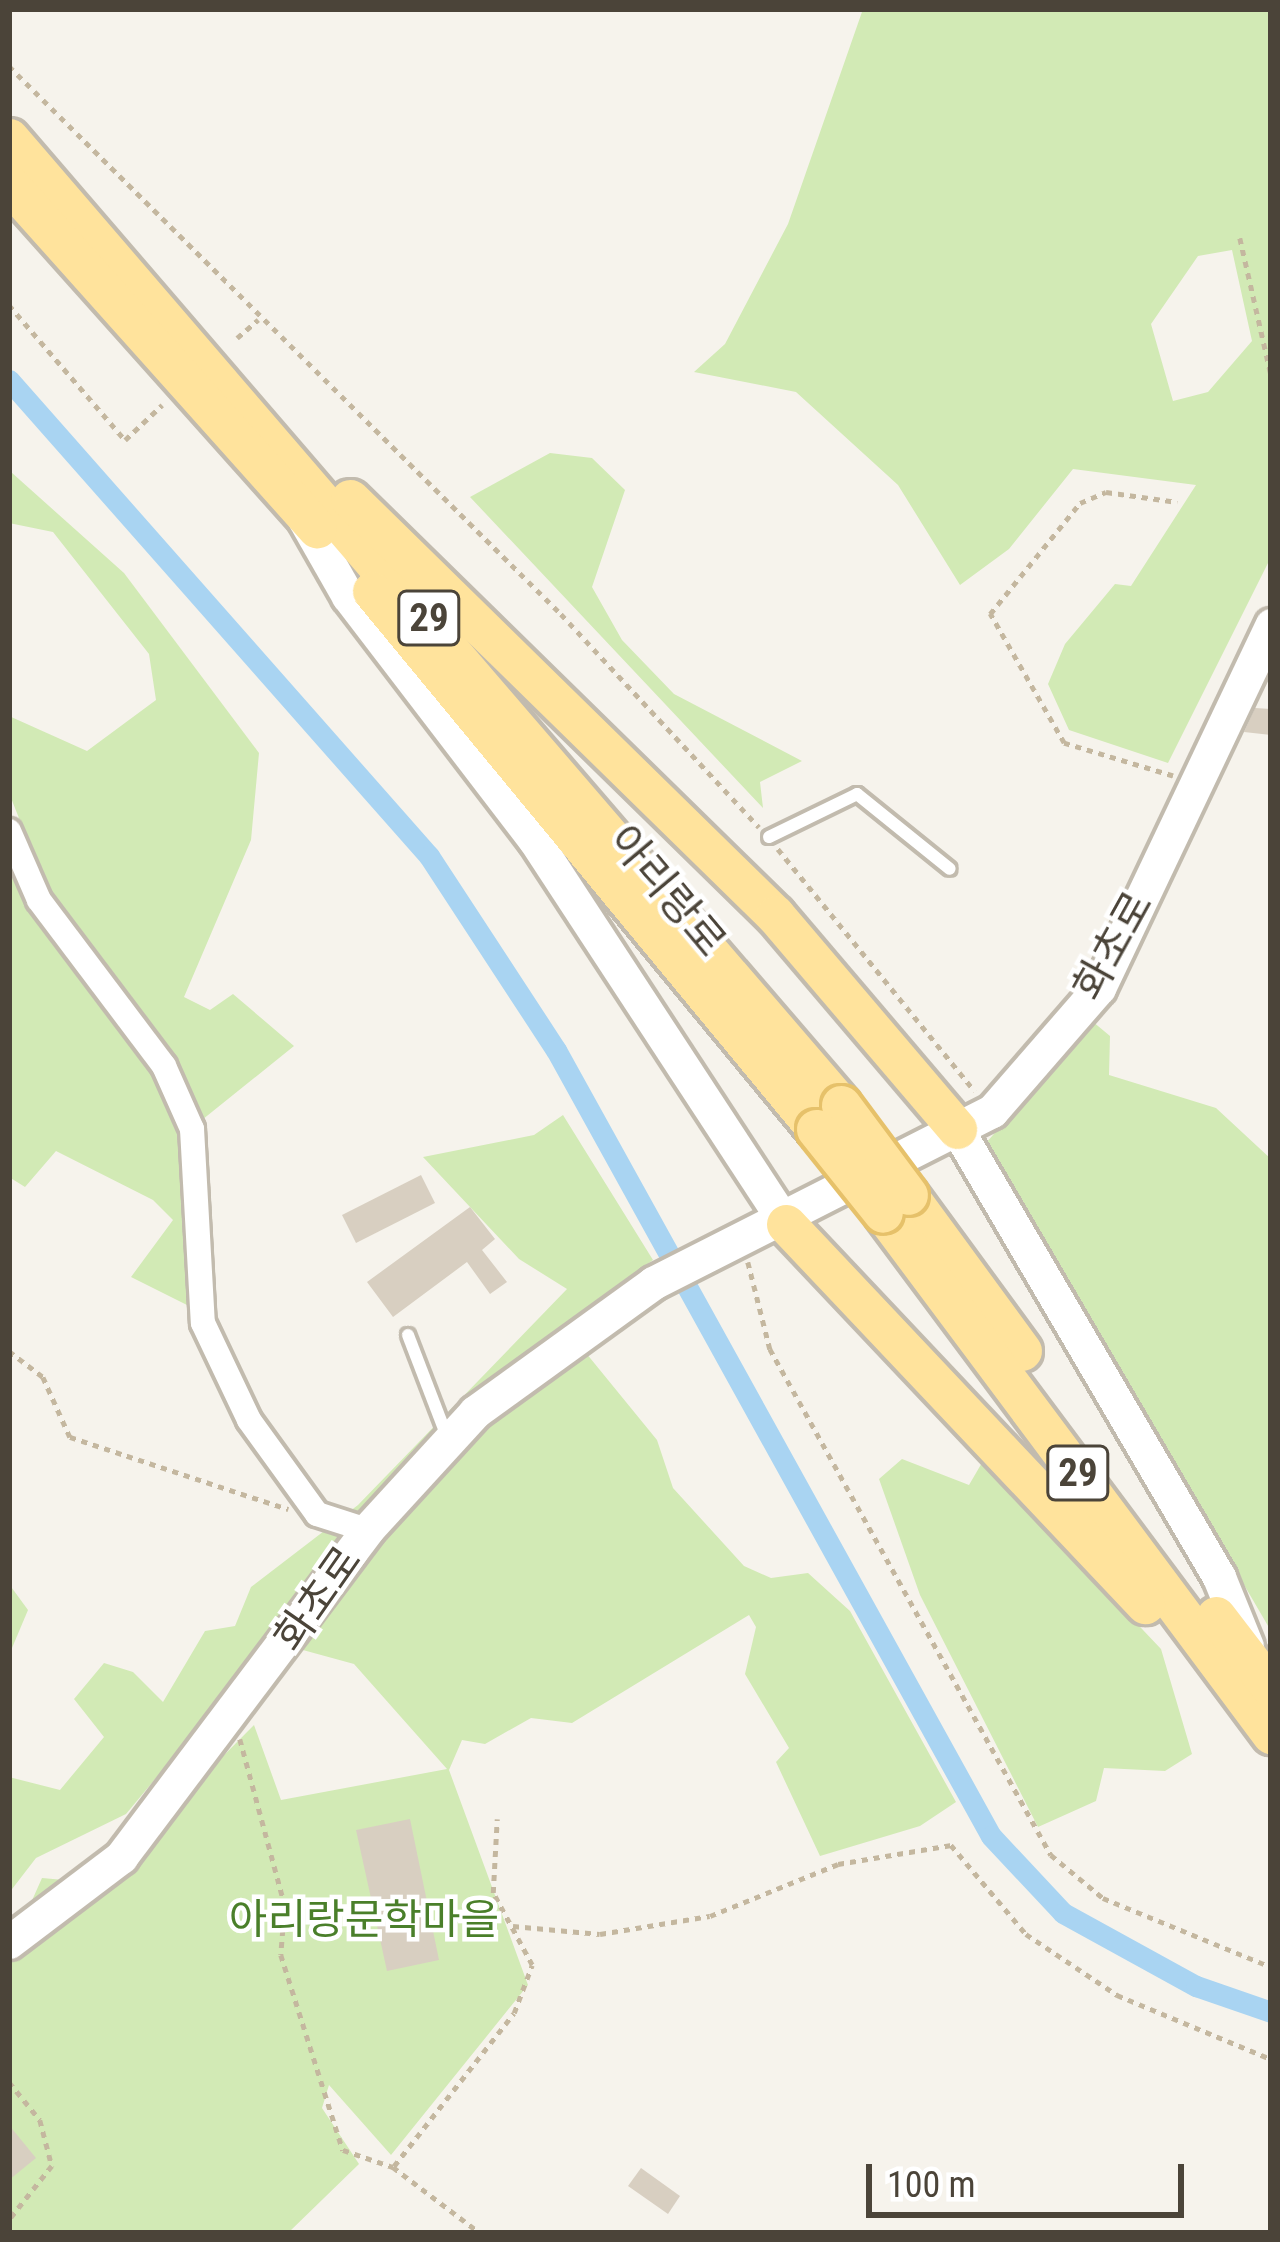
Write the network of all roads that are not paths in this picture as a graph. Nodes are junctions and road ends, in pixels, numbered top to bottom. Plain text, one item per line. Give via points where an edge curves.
1 (9, 138) edge
2 (9, 184) edge
3 (306, 497) junction
4 (1271, 625) edge
5 (9, 831) edge
6 (769, 838) road end
7 (950, 868) dead end
8 (974, 1120) junction
9 (754, 1234) junction
10 (408, 1335) dead end
11 (448, 1440) junction
12 (367, 1530) junction
13 (1253, 1679) edge
14 (1271, 1733) edge
15 (9, 1942) edge

1 - 3 main road, 아리랑로 / 29
2 - 3 main road, 아리랑로 / 29
3 - 8 main road via 355,501 402,541
3 - 9 street via 348,596 534,838
3 - 13 main road, 아리랑로 / 29, bridge via 828,1117
4 - 8 street, 화초로 via 1099,988
5 - 12 street via 39,900 164,1066 192,1129 203,1323 250,1420 317,1514
6 - 7 lane via 857,794
8 - 9 street, 화초로
8 - 13 street via 1219,1576
9 - 11 street, 화초로 via 653,1282 556,1346
9 - 13 main road via 1152,1612
10 - 11 lane
11 - 12 street, 화초로
12 - 15 street, 화초로 via 235,1718 121,1857
13 - 14 main road, 아리랑로 / 29

